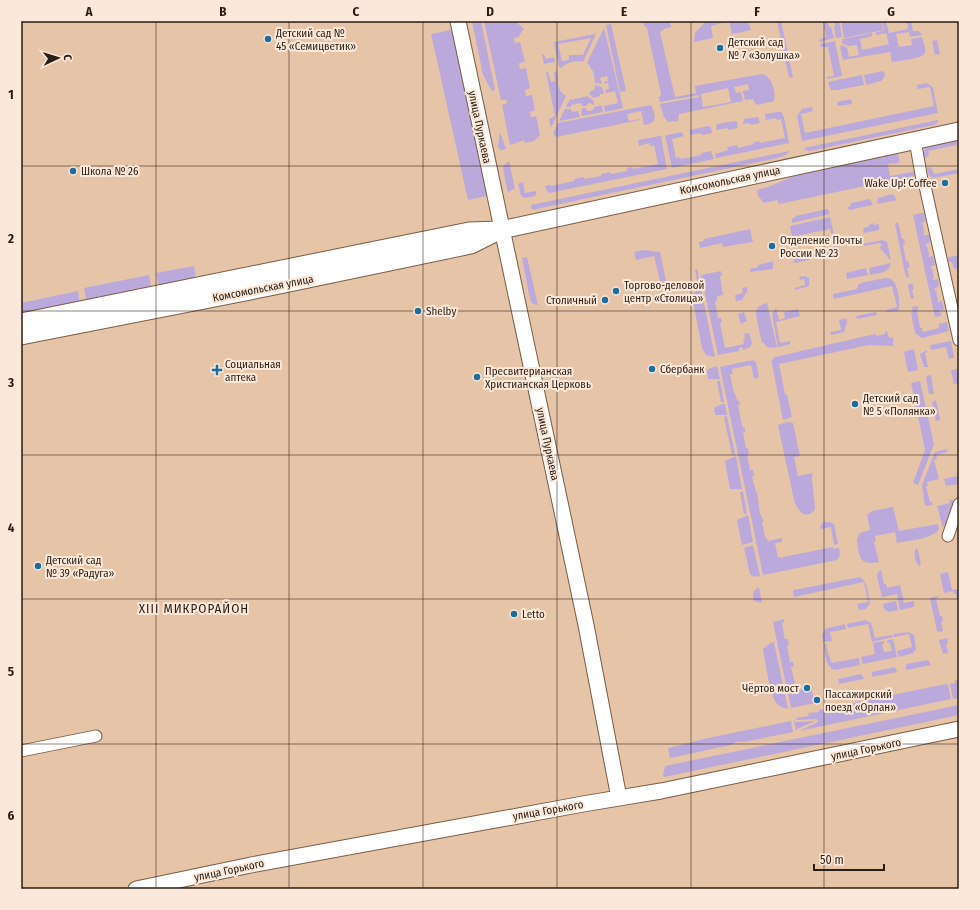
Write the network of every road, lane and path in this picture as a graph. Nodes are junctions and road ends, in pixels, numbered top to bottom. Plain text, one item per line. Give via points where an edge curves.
1 (458, 21) edge
2 (959, 131) edge
3 (915, 140) junction
4 (501, 230) junction
5 (21, 322) edge
6 (21, 336) edge
7 (959, 340) edge
8 (959, 504) edge
9 (948, 536) dead end
10 (959, 730) edge
11 (96, 736) dead end
12 (21, 751) edge
13 (619, 798) junction
14 (136, 889) edge

1 - 4 main road, улица Пуркаева
2 - 3 main road, Комсомольская улица
3 - 4 main road, Комсомольская улица
3 - 7 street
4 - 5 main road, Комсомольская улица via 469,231
4 - 6 main road, Комсомольская улица via 471,245
4 - 13 main road, улица Пуркаева via 579,594
8 - 9 street
10 - 13 main road, улица Горького
11 - 12 street
13 - 14 main road, улица Горького via 251,865

